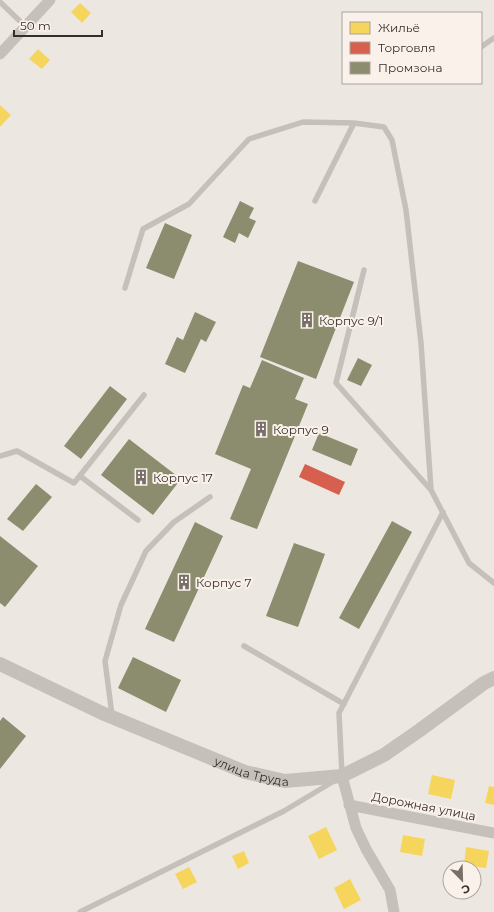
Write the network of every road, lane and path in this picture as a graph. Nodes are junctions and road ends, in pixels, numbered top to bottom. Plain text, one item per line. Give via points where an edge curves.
1 (50, 0) edge
2 (0, 2) edge
3 (25, 26) junction
4 (494, 38) edge
5 (482, 46) edge
6 (0, 54) edge
7 (354, 123) junction
8 (315, 201) dead end
9 (364, 270) dead end
10 (125, 288) dead end
11 (144, 395) dead end
12 (0, 456) edge
13 (80, 476) junction
14 (432, 490) junction
15 (210, 497) dead end
16 (442, 512) junction
17 (138, 520) dead end
18 (494, 583) edge
19 (244, 646) dead end
20 (0, 664) edge
21 (494, 678) edge
22 (344, 704) junction
23 (113, 718) junction
24 (342, 776) junction
25 (350, 805) junction
26 (494, 833) edge
27 (80, 912) edge
28 (394, 912) edge

1 - 3 street
2 - 3 lane
3 - 6 street
4 - 5 lane
7 - 8 lane
7 - 10 lane via 303,122 249,138 189,204 144,229
7 - 14 lane via 384,127 392,140 406,210 421,342
9 - 14 lane via 336,383
11 - 13 lane
12 - 13 lane via 17,451 74,484
13 - 17 lane
14 - 16 lane
15 - 23 lane via 174,522 146,551 121,605 105,661
16 - 18 lane via 469,563
16 - 22 lane
19 - 22 lane
20 - 23 street, улица Труда
21 - 24 street, улица Труда via 384,755
22 - 24 lane via 339,713
23 - 24 street, улица Труда via 245,772 285,781
24 - 25 street
24 - 27 lane via 284,811
25 - 26 street, Дорожная улица
25 - 28 street via 356,828 390,890

